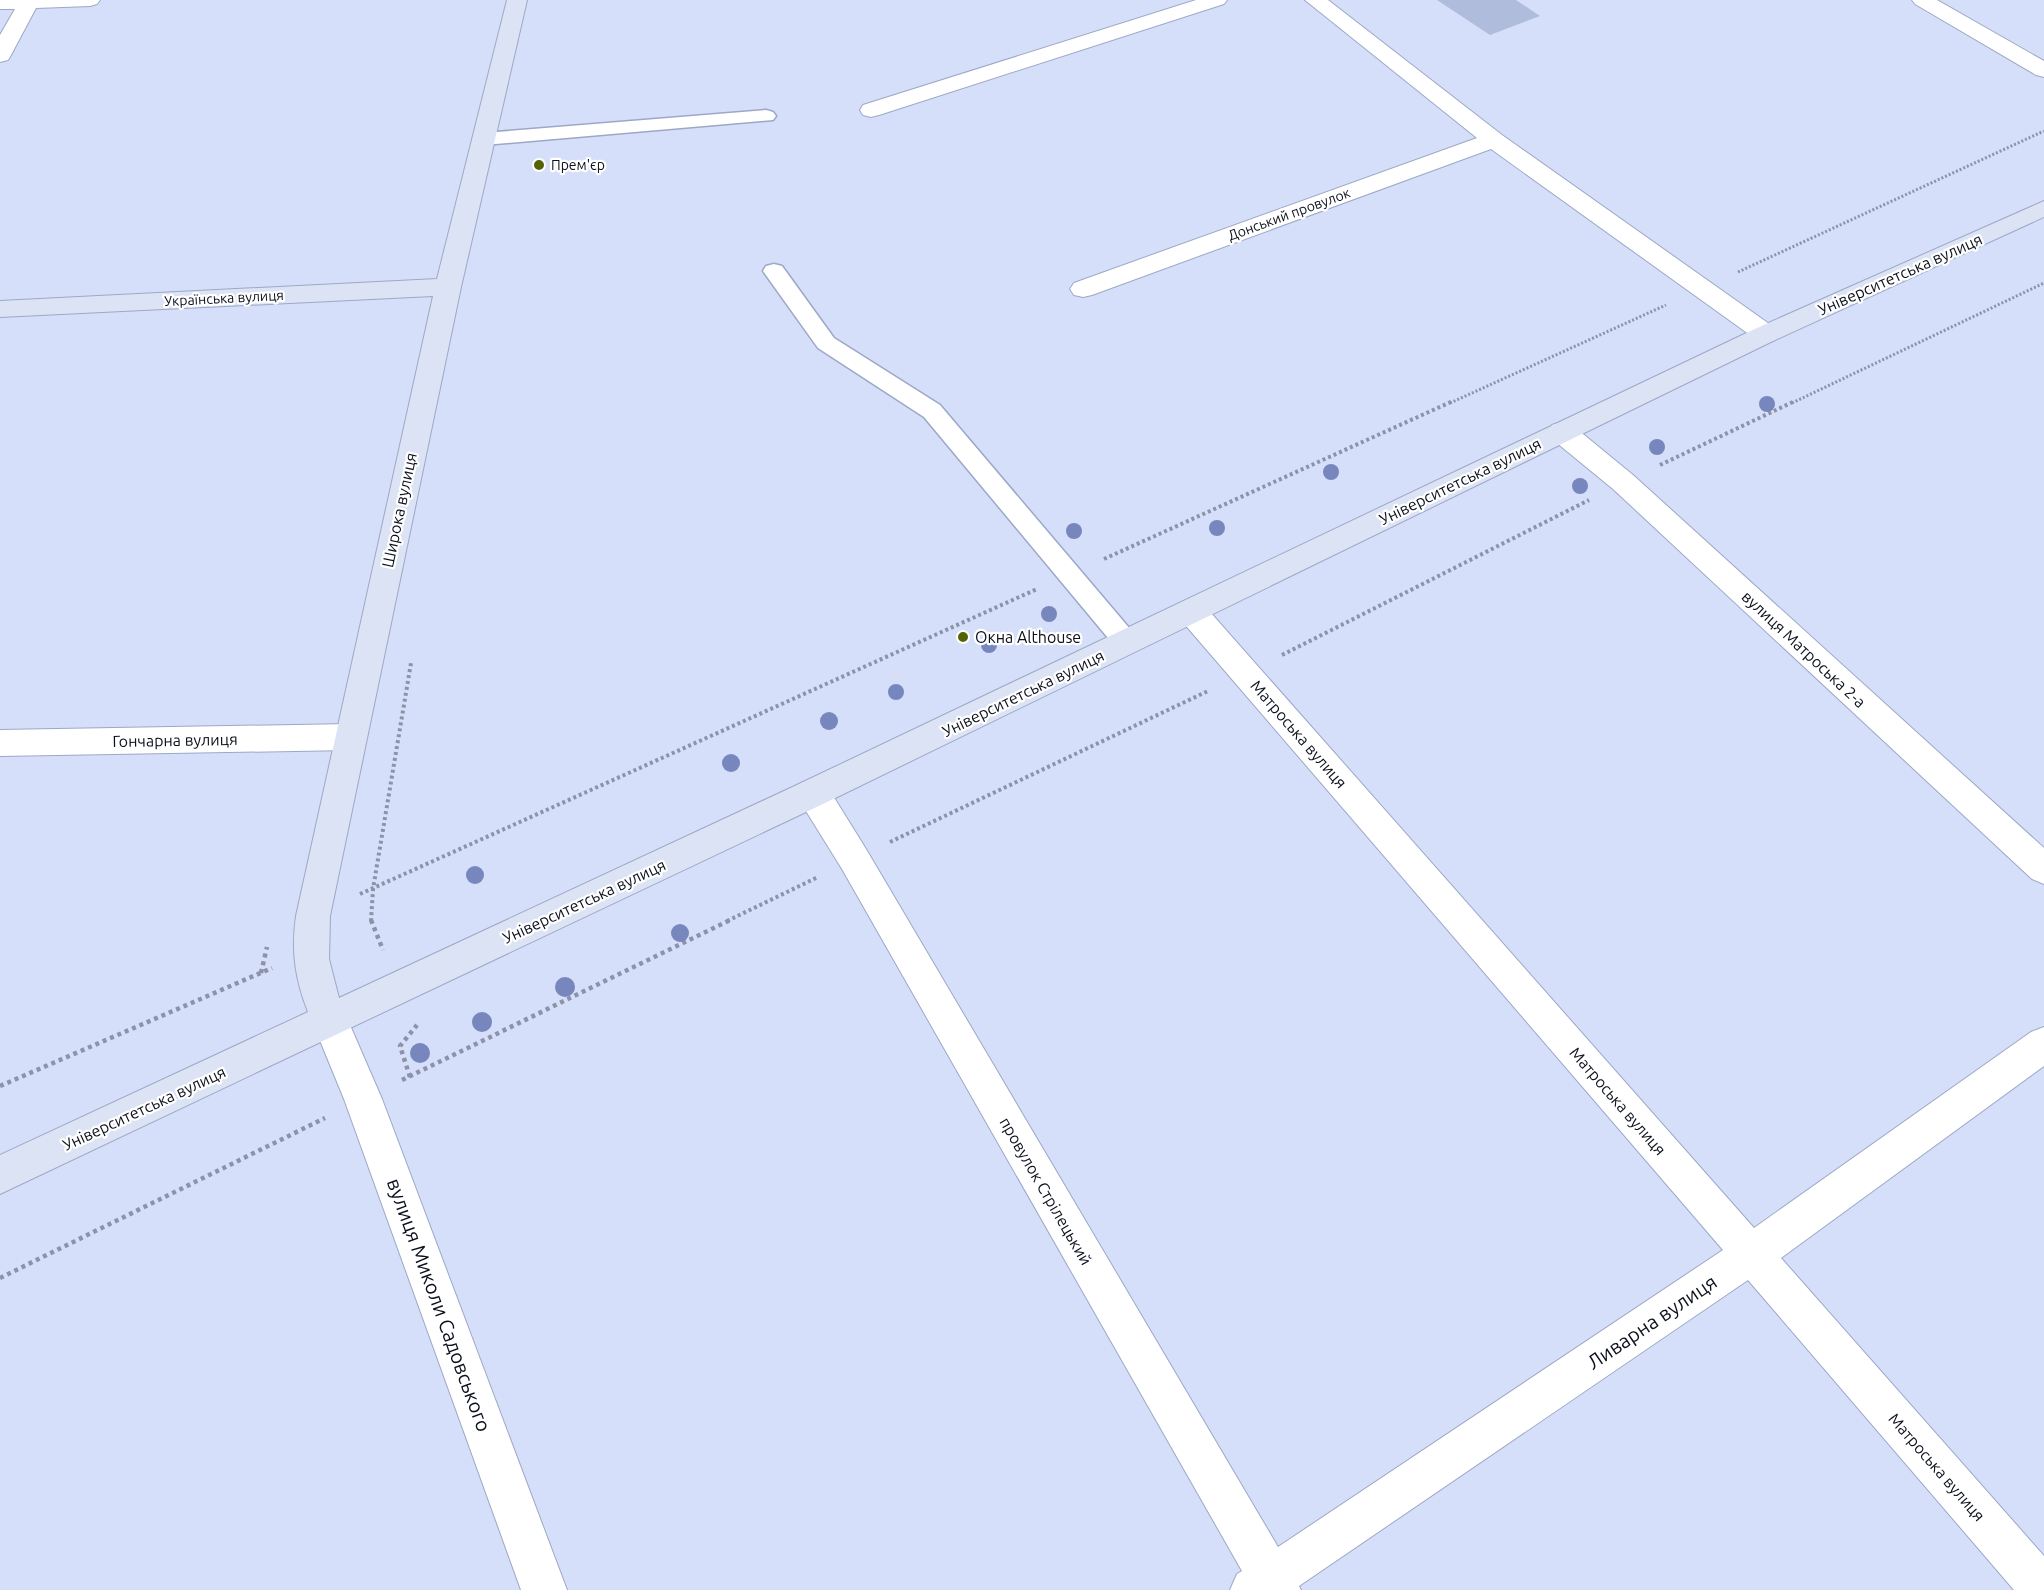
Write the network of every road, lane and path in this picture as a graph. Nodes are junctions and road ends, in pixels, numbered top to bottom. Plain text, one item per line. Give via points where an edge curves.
1 (90, 0) edge
2 (517, 0) edge
3 (1217, 0) edge
4 (1315, 0) edge
5 (1922, 0) edge
6 (29, 1) edge
7 (0, 3) edge
8 (0, 55) edge
9 (2044, 70) edge
10 (872, 110) dead end
11 (766, 117) dead end
12 (2044, 131) edge
13 (484, 139) junction
14 (1494, 140) junction
15 (2040, 214) edge
16 (774, 271) dead end
17 (2044, 283) edge
18 (448, 287) junction
19 (1702, 288) junction
20 (1083, 289) dead end
21 (0, 309) edge
22 (1766, 334) junction
23 (1562, 432) junction
24 (1623, 482) junction
25 (1070, 574) junction
26 (1192, 612) junction
27 (1127, 643) junction
28 (1246, 673) junction
29 (350, 737) junction
30 (0, 743) edge
31 (813, 793) junction
32 (854, 859) junction
33 (2044, 869) edge
34 (313, 916) junction
35 (309, 952) junction
36 (330, 1021) junction
37 (2044, 1044) edge
38 (0, 1086) edge
39 (363, 1099) junction
40 (0, 1175) edge
41 (1751, 1255) junction
42 (0, 1278) edge
43 (1267, 1586) edge
44 (544, 1590) edge
45 (2044, 1590) edge

1 - 6 street
2 - 13 street, Широка вулиця
3 - 10 street
4 - 14 street
5 - 9 street
6 - 7 street
6 - 8 street
11 - 13 lane
12 - 19 path
13 - 18 street, Широка вулиця
14 - 19 street
14 - 20 street, Донський провулок
15 - 22 street, Університетська вулиця
16 - 25 lane via 826,343 932,411
17 - 24 path
18 - 21 street, Українська вулиця
18 - 29 street, Широка вулиця
19 - 22 street
19 - 25 path
22 - 23 street, Університетська вулиця
23 - 24 street, вулиця Матроська 2-а
23 - 26 street, Університетська вулиця
24 - 28 path
24 - 33 street, вулиця Матроська 2-а
25 - 27 lane
25 - 34 path
26 - 27 street, Університетська вулиця
26 - 28 street, Матроська вулиця
27 - 31 street, Університетська вулиця
28 - 32 path
28 - 41 street, Матроська вулиця
29 - 30 street, Гончарна вулиця
29 - 34 street, Широка вулиця
31 - 32 street, провулок Стрілецький
31 - 36 street, Університетська вулиця
32 - 39 path
32 - 43 street, провулок Стрілецький
34 - 35 street, Широка вулиця
35 - 36 street, Широка вулиця via 311,971
35 - 38 path
36 - 39 street, вулиця Миколи Садовського
36 - 40 street, Університетська вулиця
37 - 41 street, Ливарна вулиця
39 - 42 path
39 - 44 street, вулиця Миколи Садовського
41 - 43 street, Ливарна вулиця
41 - 45 street, Матроська вулиця

